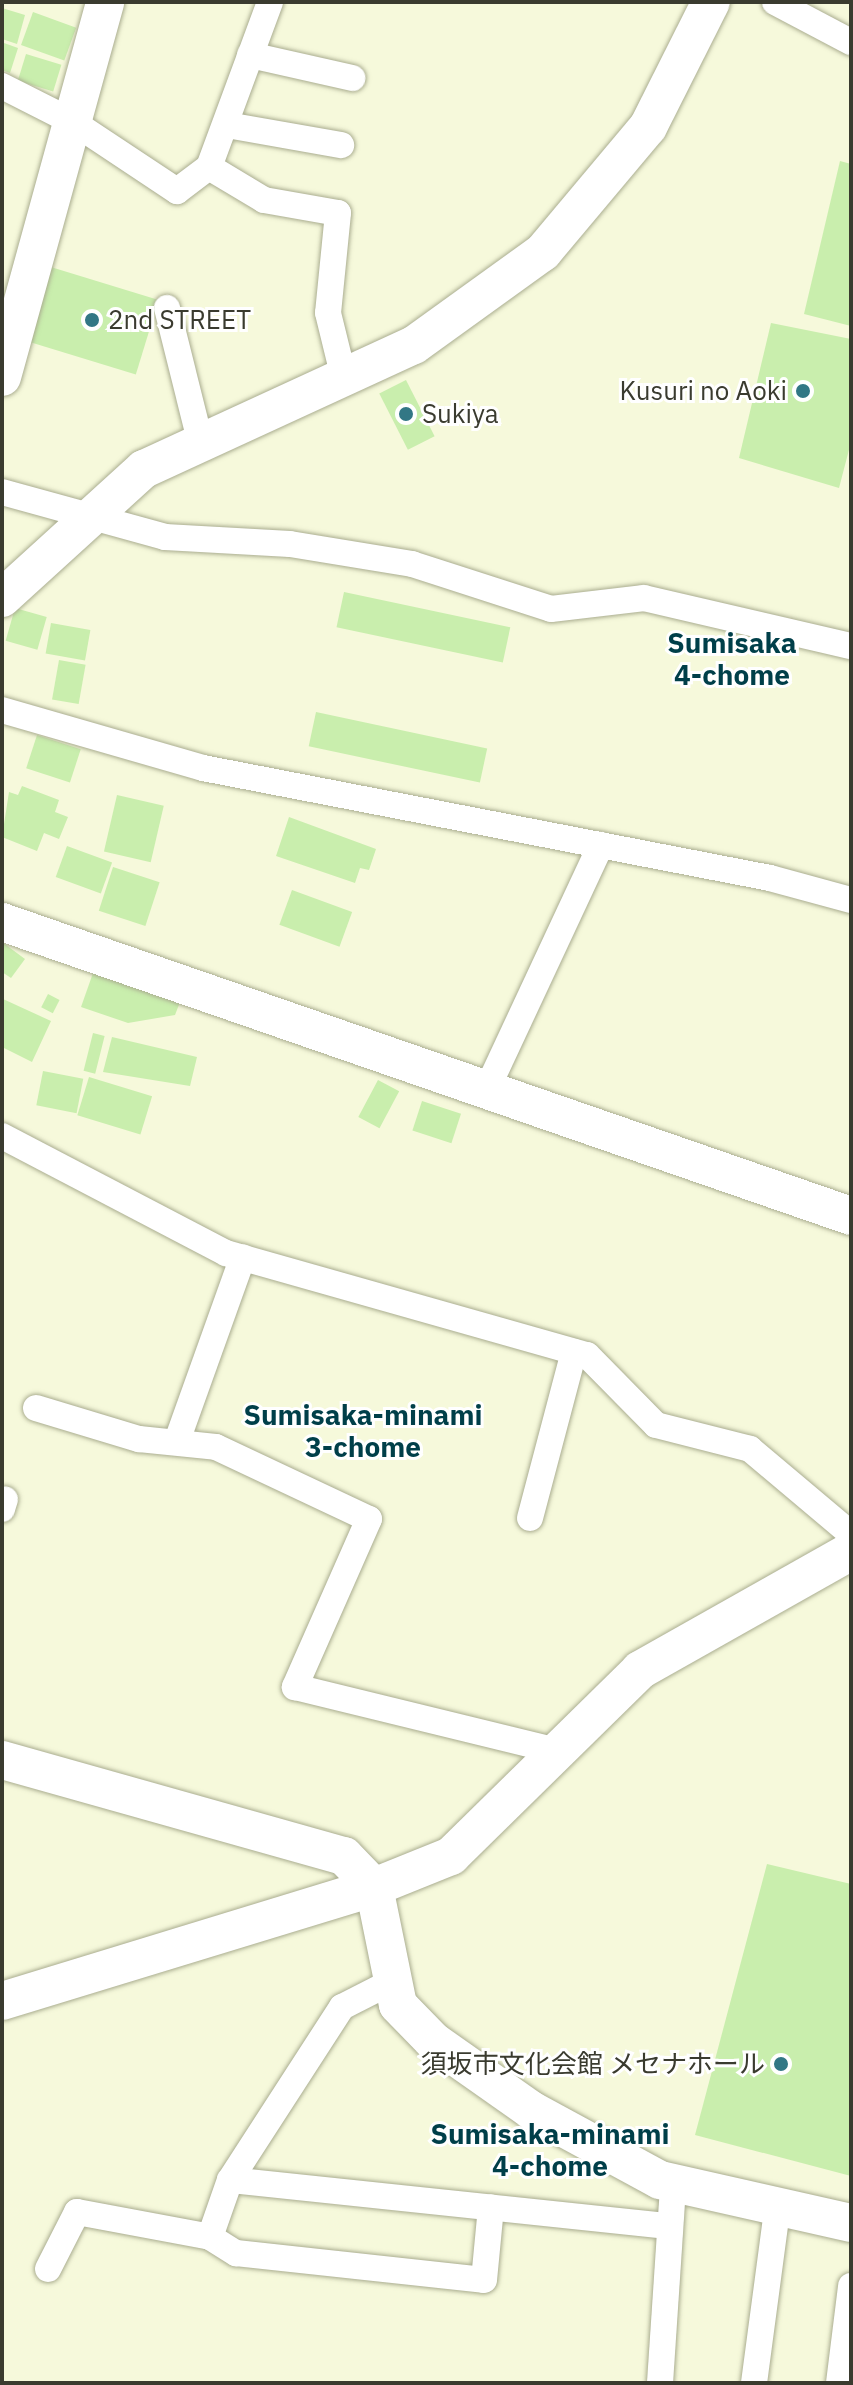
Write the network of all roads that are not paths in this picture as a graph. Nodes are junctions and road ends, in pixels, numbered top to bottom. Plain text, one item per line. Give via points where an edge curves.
1 (105, 2) edge
2 (270, 2) edge
3 (711, 2) edge
4 (775, 2) edge
5 (851, 42) edge
6 (250, 55) junction
7 (352, 78) dead end
8 (2, 86) edge
9 (73, 122) junction
10 (227, 125) junction
11 (341, 145) dead end
12 (209, 167) junction
13 (167, 308) dead end
14 (2, 377) edge
15 (344, 378) junction
16 (200, 440) junction
17 (2, 492) edge
18 (87, 515) junction
19 (2, 598) edge
20 (851, 646) edge
21 (2, 710) edge
22 (601, 845) junction
23 (851, 900) edge
24 (2, 922) edge
25 (488, 1087) junction
26 (2, 1136) edge
27 (851, 1216) edge
28 (243, 1257) junction
29 (574, 1352) junction
30 (36, 1408) dead end
31 (177, 1441) junction
32 (530, 1518) dead end
33 (851, 1534) edge
34 (851, 1551) edge
35 (558, 1751) junction
36 (2, 1760) edge
37 (374, 1887) junction
38 (391, 1982) junction
39 (2, 2001) edge
40 (230, 2180) junction
41 (673, 2185) junction
42 (491, 2207) junction
43 (777, 2211) junction
44 (851, 2223) edge
45 (670, 2226) junction
46 (210, 2237) junction
47 (48, 2269) dead end
48 (851, 2286) edge
49 (660, 2383) edge
50 (754, 2383) edge
51 (839, 2383) edge

1 - 9 street
2 - 6 street
3 - 15 street via 648,127 562,233 426,338
4 - 5 street
6 - 7 street
6 - 10 street
8 - 9 street
9 - 12 street via 177,191
9 - 14 street
10 - 11 street
10 - 12 street
12 - 15 street via 264,200 338,213 328,313
13 - 16 street
15 - 16 street
16 - 18 street via 144,469
17 - 18 street
18 - 19 street
18 - 20 street via 165,537 290,544 412,564 551,609 644,598
21 - 22 street via 203,768
22 - 23 street
22 - 25 street
24 - 25 street
25 - 27 street
26 - 28 street
28 - 29 street
28 - 31 street
29 - 32 street
29 - 33 street via 587,1355 656,1425 750,1449
30 - 31 street via 139,1439
31 - 35 street via 216,1447 369,1519 295,1687
34 - 35 street via 640,1670
35 - 37 street via 451,1856
36 - 37 street via 344,1856
37 - 38 street
37 - 39 street
38 - 40 street via 342,2007
38 - 41 street via 398,2005 433,2041 531,2110
40 - 42 street
40 - 46 street
41 - 43 street
41 - 45 street
42 - 45 street
42 - 46 street via 484,2280 236,2253
43 - 44 street
43 - 50 street
45 - 49 street
46 - 47 street via 77,2212
48 - 51 street

